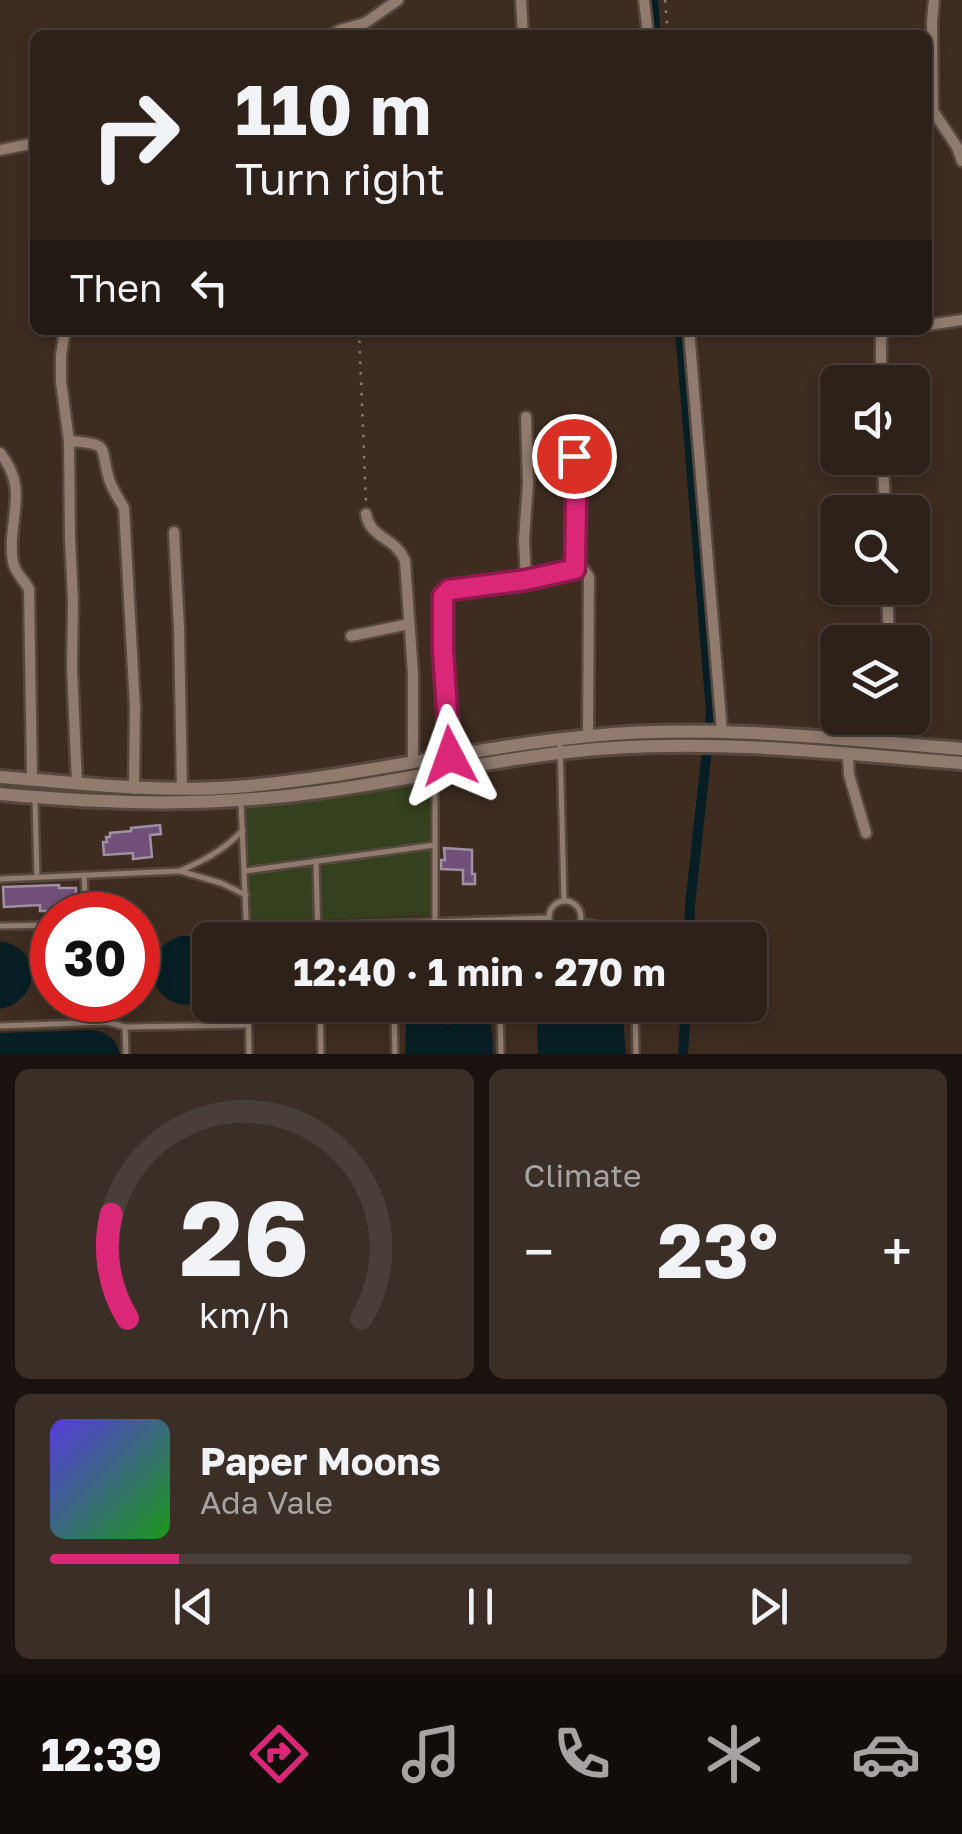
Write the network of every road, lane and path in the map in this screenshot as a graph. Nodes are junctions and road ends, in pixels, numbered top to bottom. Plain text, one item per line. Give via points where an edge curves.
1 (398, 0) edge
2 (522, 0) edge
3 (644, 0) edge
4 (665, 0) edge
5 (934, 0) edge
6 (340, 30) edge
7 (523, 30) edge
8 (647, 30) edge
9 (668, 30) edge
10 (30, 144) edge
11 (0, 150) edge
12 (962, 161) edge
13 (962, 320) edge
14 (932, 324) edge
15 (65, 335) edge
16 (359, 335) edge
17 (689, 335) edge
18 (882, 335) edge
19 (881, 365) edge
20 (526, 418) dead end
21 (571, 436) dead end
22 (70, 441) junction
23 (0, 453) edge
24 (366, 514) joint
25 (174, 532) dead end
26 (575, 569) junction
27 (526, 580) junction
28 (409, 624) junction
29 (351, 636) dead end
30 (722, 732) junction
31 (891, 735) edge
32 (588, 736) junction
33 (891, 744) junction
34 (560, 746) junction
35 (962, 749) edge
36 (848, 754) junction
37 (450, 756) junction
38 (413, 762) junction
39 (962, 763) edge
40 (0, 777) edge
41 (32, 780) junction
42 (77, 784) junction
43 (134, 789) junction
44 (182, 789) junction
45 (435, 793) dead end
46 (0, 794) edge
47 (241, 794) junction
48 (34, 797) junction
49 (243, 830) junction
50 (866, 833) dead end
51 (435, 845) junction
52 (316, 862) junction
53 (180, 870) junction
54 (245, 872) junction
55 (84, 875) junction
56 (37, 877) junction
57 (0, 878) edge
58 (85, 892) edge
59 (246, 895) junction
60 (564, 902) junction
61 (549, 918) junction
62 (247, 922) edge
63 (318, 922) edge
64 (435, 922) joint
65 (551, 922) edge
66 (580, 922) edge
67 (30, 925) edge
68 (0, 926) edge
69 (320, 1022) edge
70 (394, 1022) edge
71 (501, 1022) edge
72 (635, 1022) edge
73 (248, 1025) joint
74 (0, 1026) edge
75 (124, 1027) junction
76 (126, 1054) edge
77 (250, 1054) edge
78 (321, 1054) edge
79 (395, 1054) edge
80 (502, 1054) edge
81 (636, 1054) edge

1 - 6 street via 366,24
2 - 7 street
3 - 8 street
4 - 9 path
5 - 12 street via 933,111
10 - 11 street
13 - 14 street
15 - 22 street via 61,382
16 - 24 path
17 - 30 street
18 - 19 street
20 - 27 street
21 - 26 street
22 - 42 street
22 - 43 street via 103,449 124,508
23 - 41 street via 16,482 13,564 29,589
24 - 28 street via 371,529 402,553
25 - 44 street
26 - 27 street
26 - 32 street via 589,577
27 - 37 street via 443,596
28 - 29 street
28 - 38 street
30 - 32 street
30 - 33 street
31 - 33 street
32 - 34 street
33 - 35 street
34 - 36 street
34 - 37 street
34 - 47 street via 319,792
34 - 60 lane
36 - 39 street
36 - 50 street
37 - 38 street
38 - 47 street
40 - 41 street
41 - 42 street
42 - 43 street
43 - 44 street
44 - 47 street
45 - 51 lane
46 - 48 street
47 - 48 street via 132,803
47 - 49 lane
48 - 56 lane
49 - 53 lane via 214,855
49 - 54 lane
51 - 52 lane
51 - 64 lane
52 - 54 lane
52 - 63 lane
53 - 55 lane
53 - 59 lane
54 - 59 lane
55 - 56 lane
55 - 58 lane
56 - 57 lane
59 - 62 lane
60 - 61 lane
60 - 66 lane via 576,905
61 - 64 lane
61 - 65 lane
67 - 68 lane
69 - 78 lane
70 - 79 lane
71 - 80 lane
72 - 81 lane
73 - 75 lane
73 - 77 lane
74 - 75 lane
75 - 76 lane

